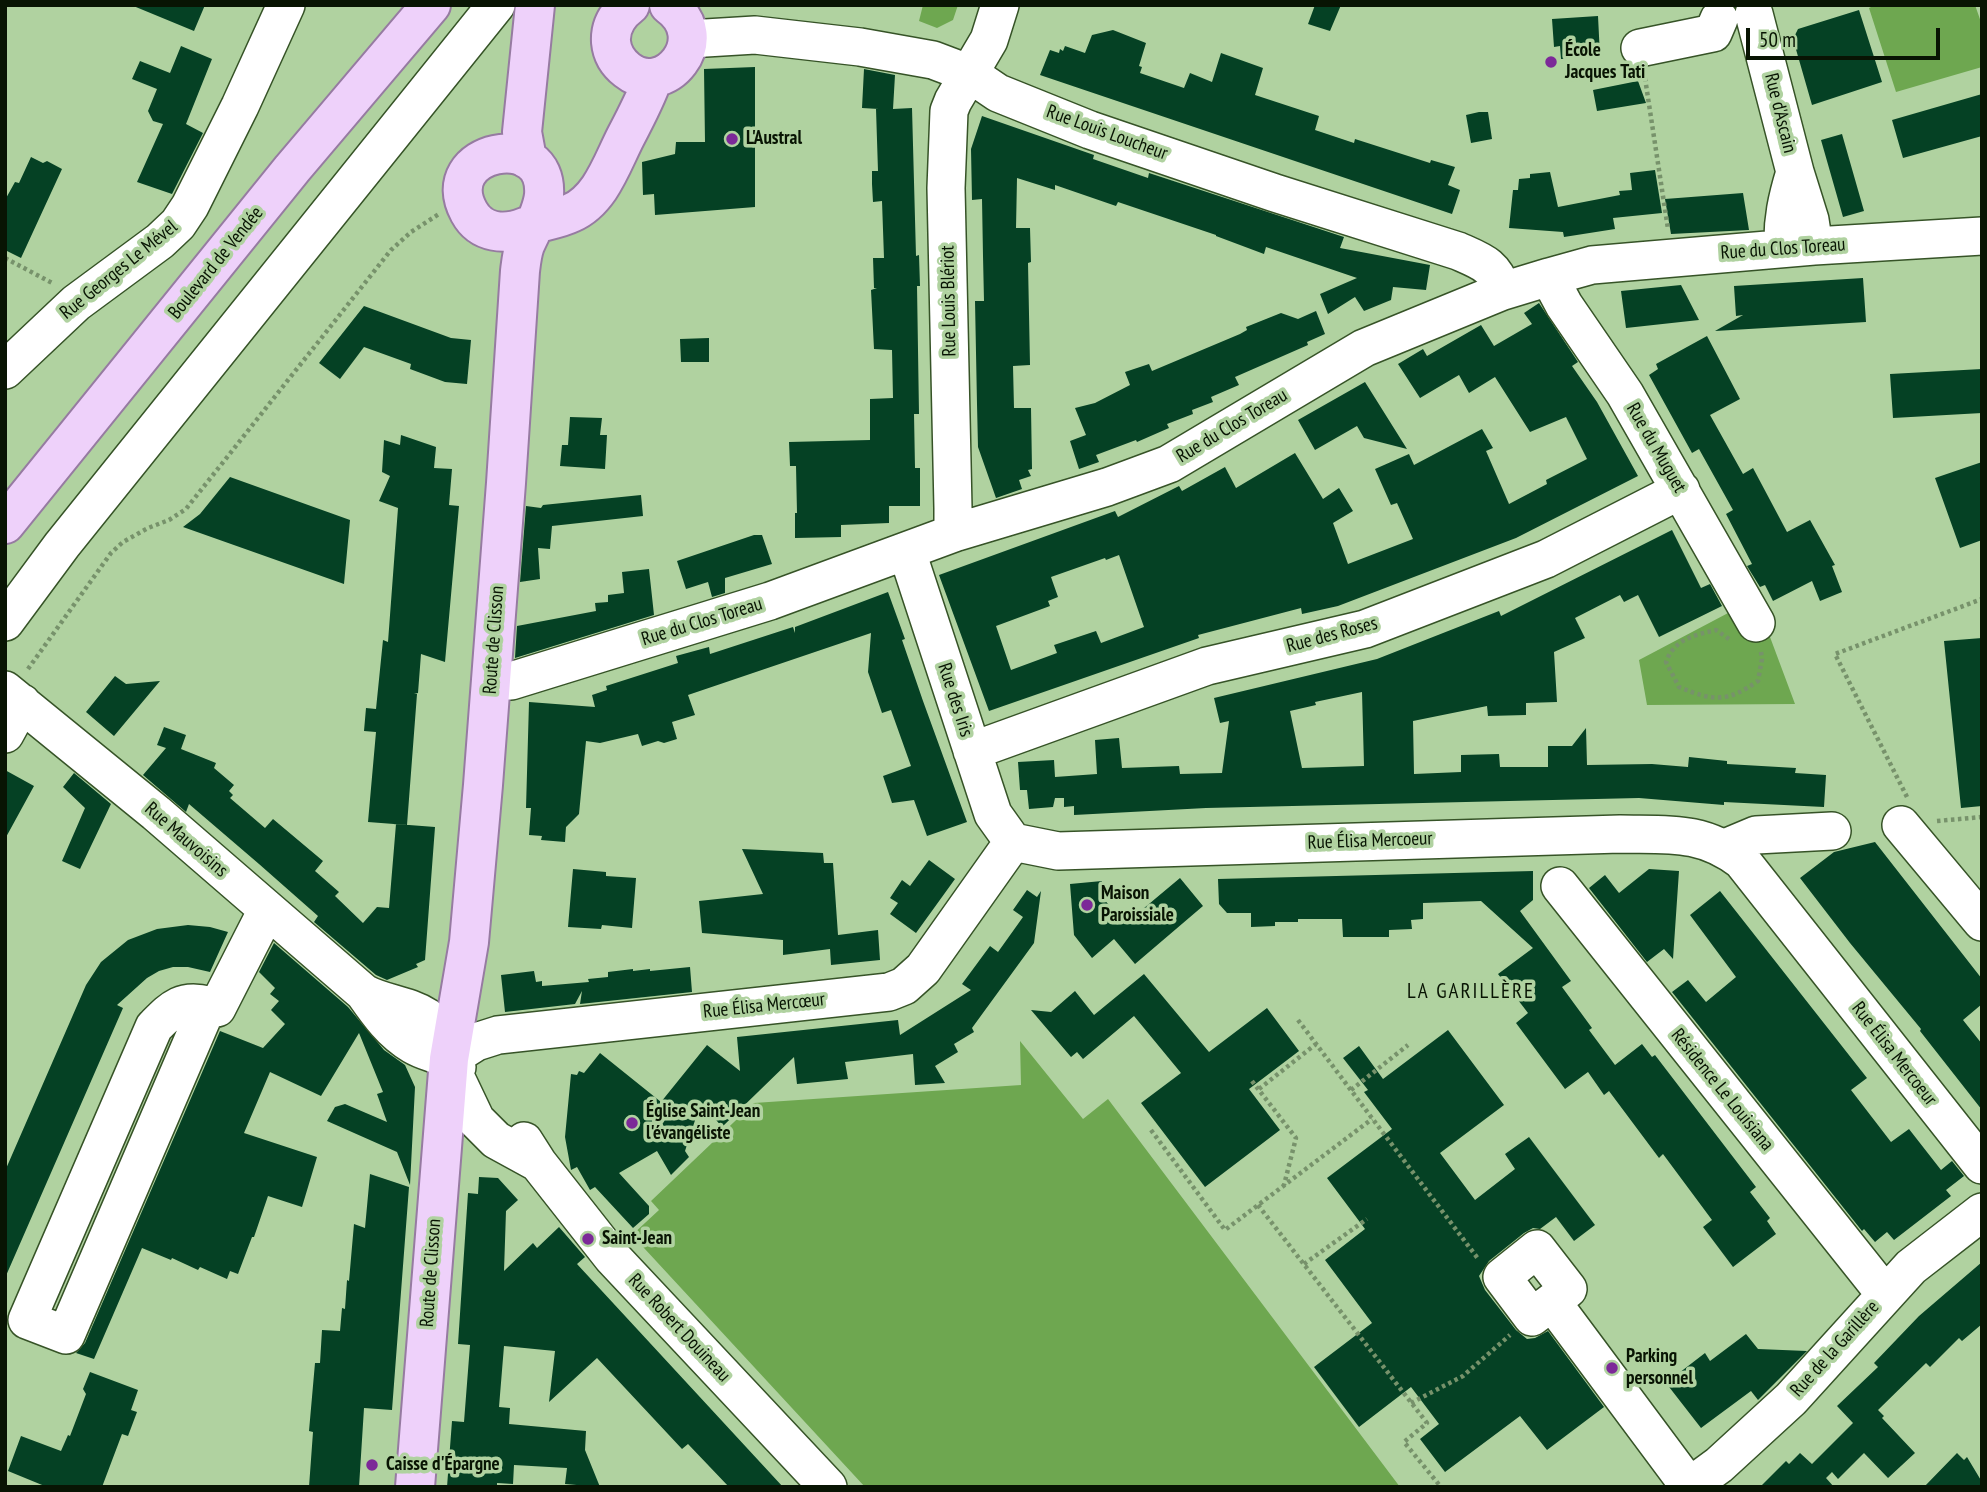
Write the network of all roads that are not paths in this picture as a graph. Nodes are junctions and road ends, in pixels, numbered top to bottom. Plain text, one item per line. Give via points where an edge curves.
1 (286, 5) edge
2 (431, 5) edge
3 (496, 5) edge
4 (512, 5) edge
5 (535, 5) edge
6 (630, 5) edge
7 (1000, 5) edge
8 (1741, 11) edge
9 (679, 15) edge
10 (1640, 48) road end
11 (638, 72) junction
12 (970, 74) junction
13 (520, 164) junction
14 (535, 223) junction
15 (494, 232) junction
16 (1982, 236) edge
17 (1799, 247) junction
18 (1549, 277) junction
19 (1503, 291) junction
20 (5, 370) edge
21 (1681, 490) junction
22 (5, 524) edge
23 (957, 532) junction
24 (907, 552) junction
25 (5, 622) edge
26 (1750, 641) road end
27 (480, 680) junction
28 (14, 700) edge
29 (972, 751) junction
30 (1904, 812) road end
31 (1832, 831) dead end
32 (1013, 842) junction
33 (1725, 848) junction
34 (1560, 886) dead end
35 (267, 910) junction
36 (1982, 922) edge
37 (208, 1005) junction
38 (449, 1059) junction
39 (1982, 1165) edge
40 (1982, 1212) edge
41 (1502, 1278) road end
42 (1885, 1294) junction
43 (415, 1487) edge
44 (828, 1487) edge
45 (1689, 1487) edge

1 - 20 street, Rue Georges Le Mével via 234,119 178,224 76,303
2 - 22 main road, Boulevard de Vendée
3 - 25 street
4 - 13 main road via 499,147
5 - 13 main road
6 - 11 main road via 614,23 611,46
7 - 12 street, Rue Louis Blériot via 989,40
8 - 10 street, Rue d'Ascain via 1713,33
8 - 17 street, Rue d'Ascain via 1811,220
9 - 11 main road via 684,57 673,69
9 - 12 street, Rue Louis Loucheur via 755,35 933,60
11 - 13 main road via 575,178 554,184
11 - 14 main road via 608,172 593,195 573,213
12 - 19 street, Rue Louis Loucheur via 998,93 1090,130 1458,251 1493,270
12 - 23 street, Rue Louis Blériot via 949,111 946,188 953,521
13 - 14 main road via 544,192
13 - 15 main road via 479,160 469,172 464,200 470,214
14 - 15 main road via 516,231
14 - 27 main road, Route de Clisson via 520,271
15 - 27 main road, Route de Clisson via 502,271
16 - 17 street, Rue du Clos Toreau
17 - 18 street, Rue du Clos Toreau via 1592,265
18 - 19 street, Rue du Clos Toreau
18 - 21 street, Rue du Muguet
19 - 23 street, Rue du Clos Toreau via 1364,348 1169,464
21 - 26 street, Rue du Muguet
21 - 29 street, Rue des Roses via 1546,559 1364,629 1207,666
23 - 24 street, Rue du Clos Toreau
24 - 27 street, Rue du Clos Toreau via 770,601 511,681
24 - 29 street, Rue des Iris
27 - 38 main road, Route de Clisson via 469,942
28 - 35 street, Rue Mauvoisins via 156,813
29 - 32 street, Rue des Iris via 993,814
30 - 36 street
31 - 33 street via 1756,835
32 - 33 street, Rue Élisa Mercoeur via 1058,850 1620,834 1682,835
32 - 38 street, Rue Élisa Mercœur via 923,969 889,992 498,1035
33 - 39 street, Rue Élisa Mercoeur via 1757,879
34 - 42 street, Résidence Le Louisiana
35 - 37 street via 217,1008
35 - 38 street, Rue Mauvoisins via 364,993 398,1034
37 - 37 street via 65,1335 27,1320 154,1027 183,1003
38 - 43 main road, Route de Clisson
38 - 44 street, Rue Robert Douineau via 476,1120 496,1140 538,1163 612,1257
40 - 42 street, Rue de la Garillère via 1911,1267
41 - 45 street via 1537,1249 1568,1289 1542,1309
42 - 45 street, Rue de la Garillère via 1791,1399

